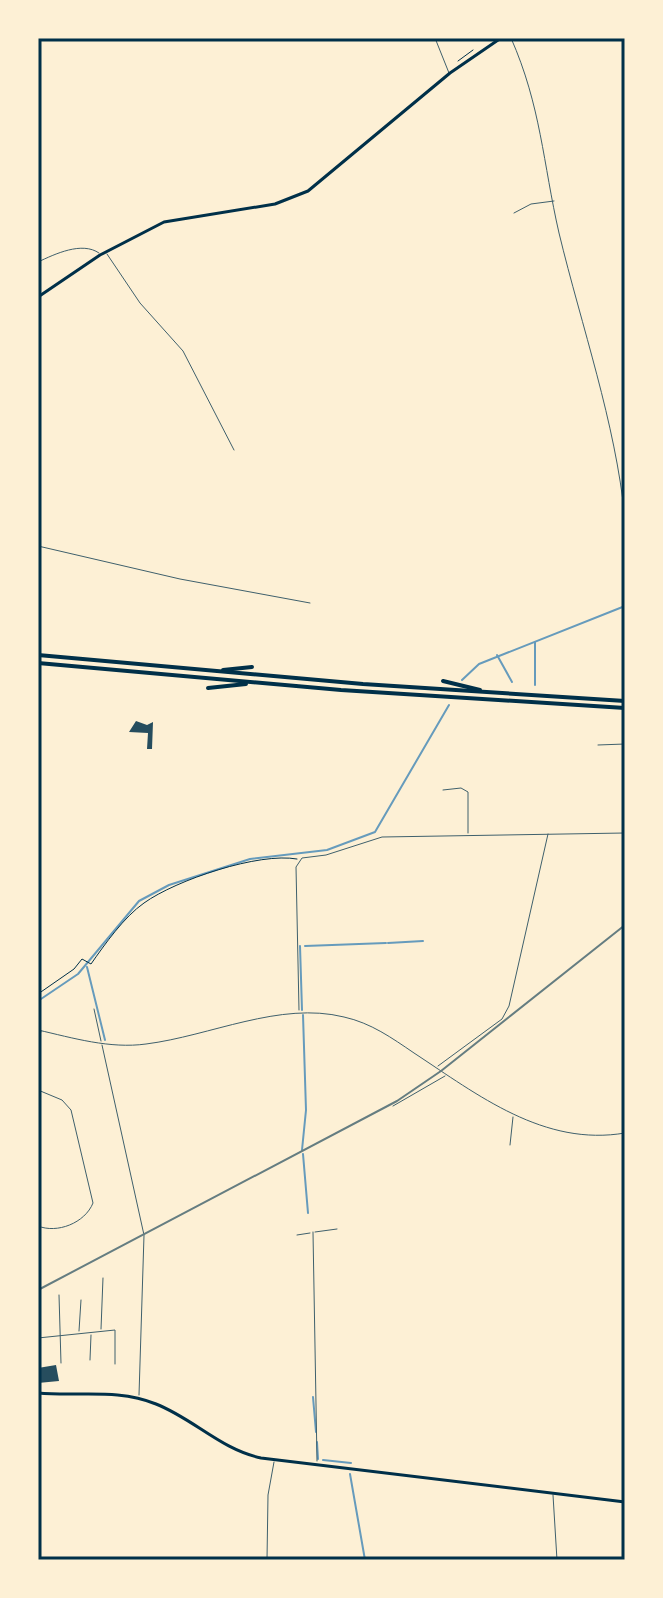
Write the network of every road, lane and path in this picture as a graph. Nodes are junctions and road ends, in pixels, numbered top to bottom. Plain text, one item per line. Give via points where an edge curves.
1 (435, 38) edge
2 (501, 38) edge
3 (511, 38) edge
4 (450, 73) junction
5 (554, 201) junction
6 (514, 213) dead end
7 (103, 253) junction
8 (38, 262) edge
9 (38, 297) edge
10 (234, 450) dead end
11 (625, 518) edge
12 (38, 546) edge
13 (310, 603) dead end
14 (38, 655) edge
15 (38, 663) edge
16 (252, 667) dead end
17 (205, 671) junction
18 (443, 681) dead end
19 (262, 683) junction
20 (208, 688) dead end
21 (494, 693) junction
22 (625, 701) edge
23 (625, 708) edge
24 (625, 744) edge
25 (598, 745) dead end
26 (443, 790) dead end
27 (625, 833) edge
28 (548, 834) junction
29 (468, 835) junction
30 (299, 860) junction
31 (38, 994) edge
32 (94, 1009) dead end
33 (300, 1013) junction
34 (39, 1030) edge
35 (38, 1044) edge
36 (102, 1044) junction
37 (437, 1068) junction
38 (446, 1074) junction
39 (38, 1090) edge
40 (393, 1106) dead end
41 (514, 1115) junction
42 (625, 1133) edge
43 (510, 1145) dead end
44 (38, 1226) edge
45 (337, 1229) dead end
46 (313, 1232) junction
47 (297, 1235) dead end
48 (103, 1278) dead end
49 (59, 1295) dead end
50 (81, 1300) dead end
51 (91, 1332) junction
52 (101, 1332) junction
53 (79, 1333) junction
54 (63, 1334) junction
55 (38, 1338) edge
56 (90, 1360) dead end
57 (61, 1363) dead end
58 (115, 1364) dead end
59 (38, 1393) edge
60 (138, 1398) junction
61 (275, 1460) junction
62 (316, 1463) junction
63 (552, 1493) junction
64 (625, 1502) edge
65 (267, 1560) edge
66 (557, 1560) edge

1 - 4 street
2 - 4 main road
3 - 5 street via 536,104
4 - 7 main road via 308,191 267,206 172,219
5 - 6 street
5 - 11 street via 618,455
7 - 8 street via 74,249
7 - 9 main road
7 - 10 street via 183,351
12 - 13 street
14 - 17 highway
15 - 19 highway
16 - 17 highway
17 - 21 highway
18 - 21 highway
19 - 20 highway
19 - 23 highway
21 - 22 highway
24 - 25 street
26 - 29 street via 468,792
27 - 28 street
28 - 29 street
28 - 37 street via 509,1006 502,1019
29 - 30 street via 382,837
30 - 31 path via 257,860 160,894 138,907 91,964 84,959
30 - 33 street
32 - 36 street
33 - 36 street via 152,1043
33 - 37 street via 365,1023
34 - 35 street
34 - 36 street
36 - 60 street via 144,1235
37 - 38 street
38 - 40 street
38 - 41 street
39 - 44 street via 71,1110 93,1203 84,1217 62,1228
41 - 42 street via 567,1134
41 - 43 street
45 - 46 street
46 - 47 street
46 - 62 street
48 - 52 street
49 - 54 street
50 - 53 street
51 - 52 street
51 - 53 street
51 - 56 street
52 - 58 street via 115,1330
53 - 54 street
54 - 55 street
54 - 57 street
59 - 60 main road
60 - 61 main road via 173,1412 234,1451
61 - 62 main road
61 - 65 street via 268,1495
62 - 63 main road
63 - 64 main road
63 - 66 street

